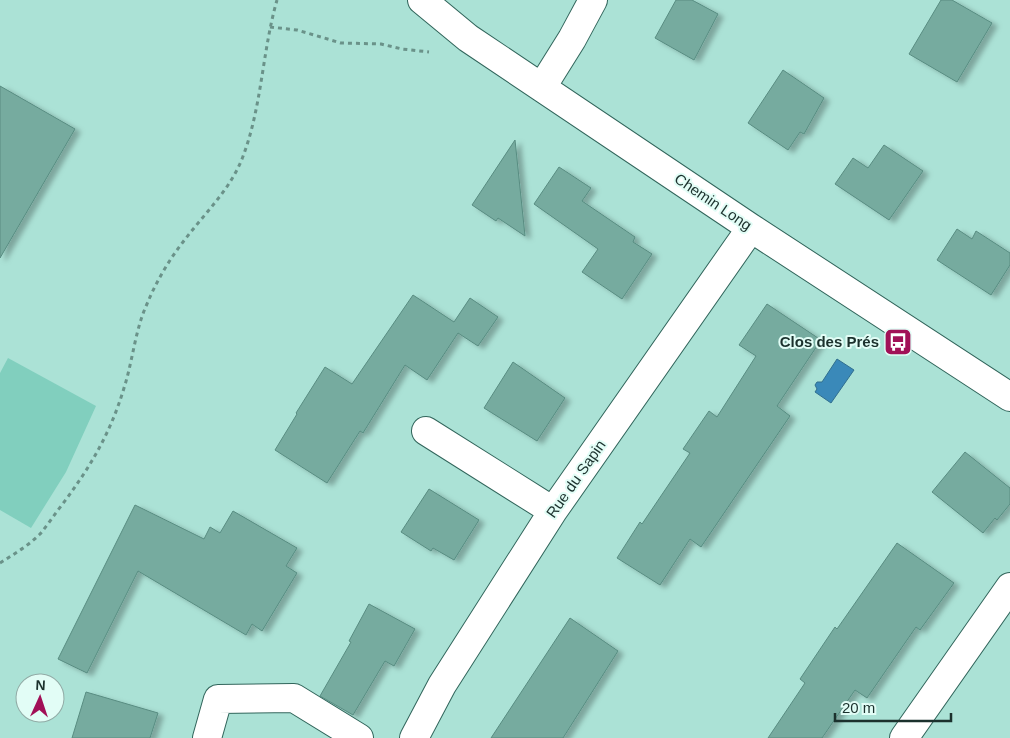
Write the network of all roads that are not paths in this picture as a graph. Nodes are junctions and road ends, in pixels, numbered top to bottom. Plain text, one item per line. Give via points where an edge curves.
1 (422, 0) edge
2 (594, 0) edge
3 (542, 87) junction
4 (751, 228) junction
5 (1010, 397) edge
6 (426, 430) dead end
7 (552, 511) junction
8 (1010, 586) edge
9 (207, 738) edge
10 (359, 738) edge
11 (414, 738) edge
12 (904, 738) edge

1 - 3 street, Chemin Long via 468,38
2 - 3 street
3 - 4 street, Chemin Long
4 - 5 street, Chemin Long
4 - 7 street, Rue du Sapin
6 - 7 street
7 - 11 street, Rue du Sapin via 442,685
8 - 12 street
9 - 10 street via 218,699 294,698

